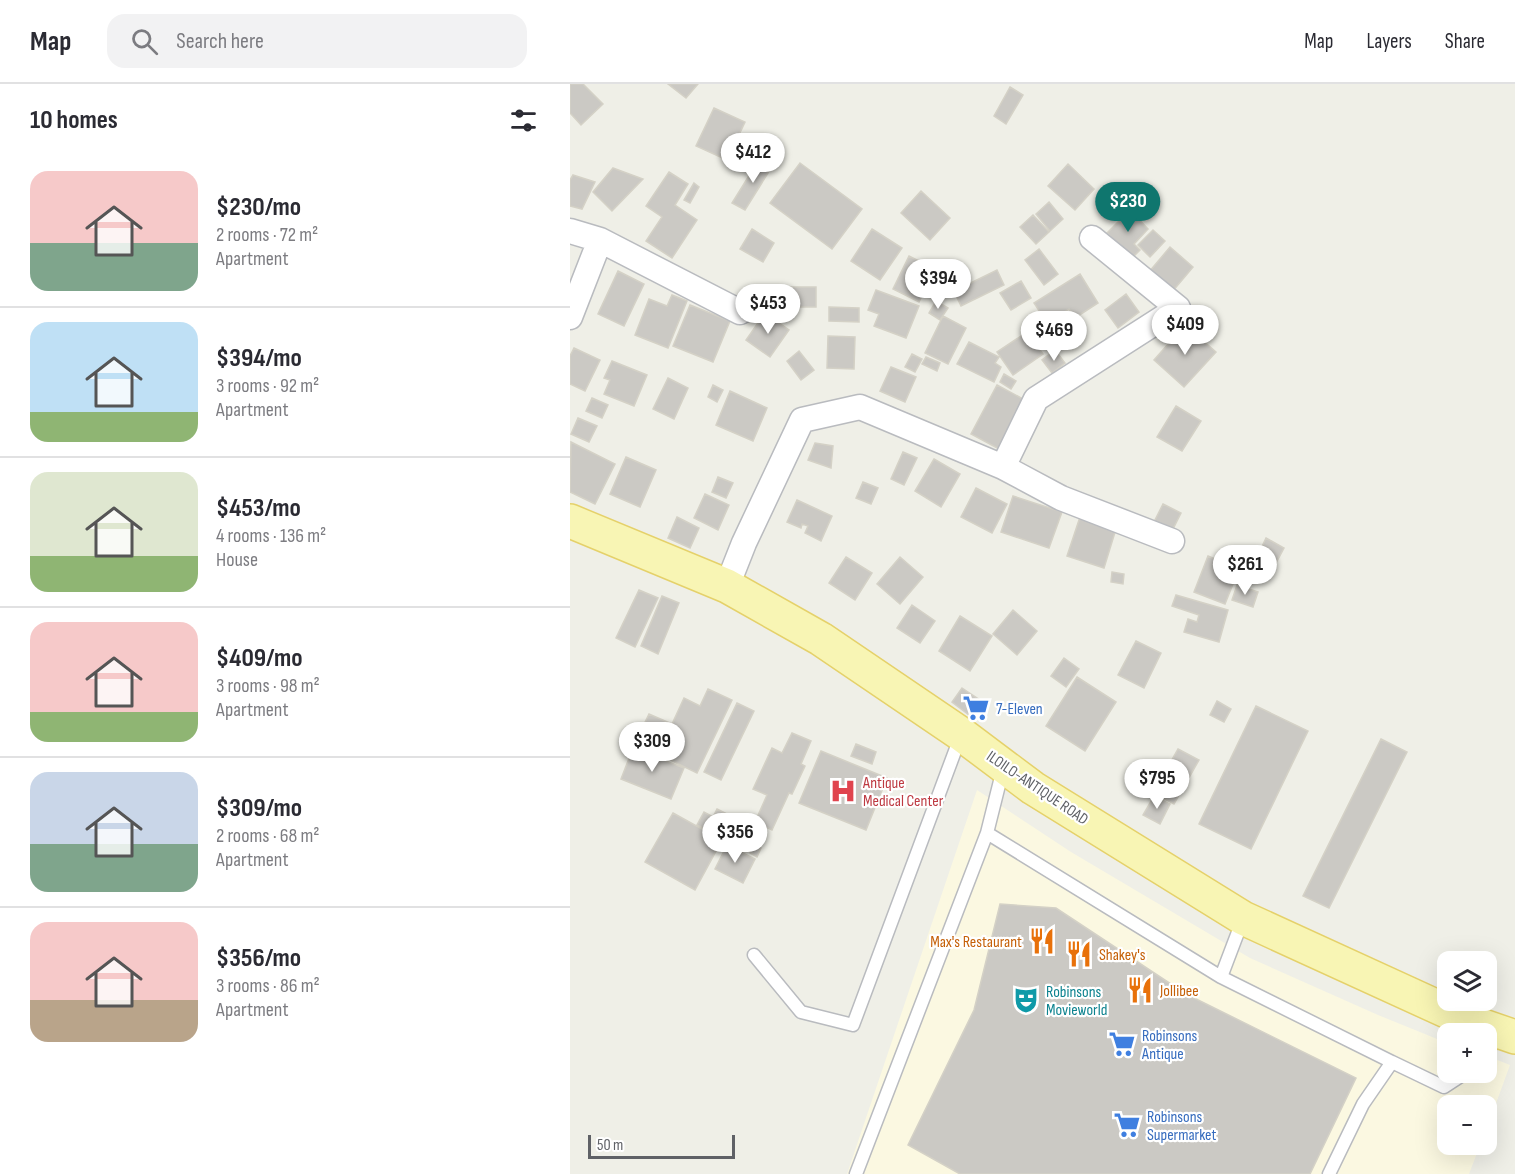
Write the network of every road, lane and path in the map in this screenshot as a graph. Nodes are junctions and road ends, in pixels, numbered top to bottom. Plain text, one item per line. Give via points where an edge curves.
1 (570, 231) edge
2 (1092, 238) dead end
3 (600, 240) junction
4 (740, 312) dead end
5 (570, 317) edge
6 (1003, 467) junction
7 (570, 521) edge
8 (1172, 541) dead end
9 (727, 586) junction
10 (962, 734) junction
11 (1004, 765) junction
12 (987, 833) junction
13 (1243, 918) junction
14 (754, 955) dead end
15 (1221, 977) junction
16 (1501, 1041) edge
17 (1392, 1062) junction
18 (1450, 1083) edge
19 (856, 1174) edge
20 (1329, 1174) edge

1 - 3 street
2 - 6 street via 1178,308 1036,399
3 - 4 street
3 - 5 street
6 - 8 street via 1061,498
6 - 9 street via 860,407 802,420
7 - 9 main road, ILOILO-ANTIQUE ROAD
9 - 10 main road, ILOILO-ANTIQUE ROAD via 821,639
10 - 11 main road, ILOILO-ANTIQUE ROAD
10 - 14 lane via 853,1025 801,1012
11 - 12 lane
11 - 13 main road, ILOILO-ANTIQUE ROAD via 1033,788
12 - 15 lane
12 - 19 lane
13 - 15 lane
13 - 16 main road, ILOILO-ANTIQUE ROAD via 1466,1020
15 - 17 lane
17 - 18 lane via 1444,1087
17 - 20 lane via 1363,1104

